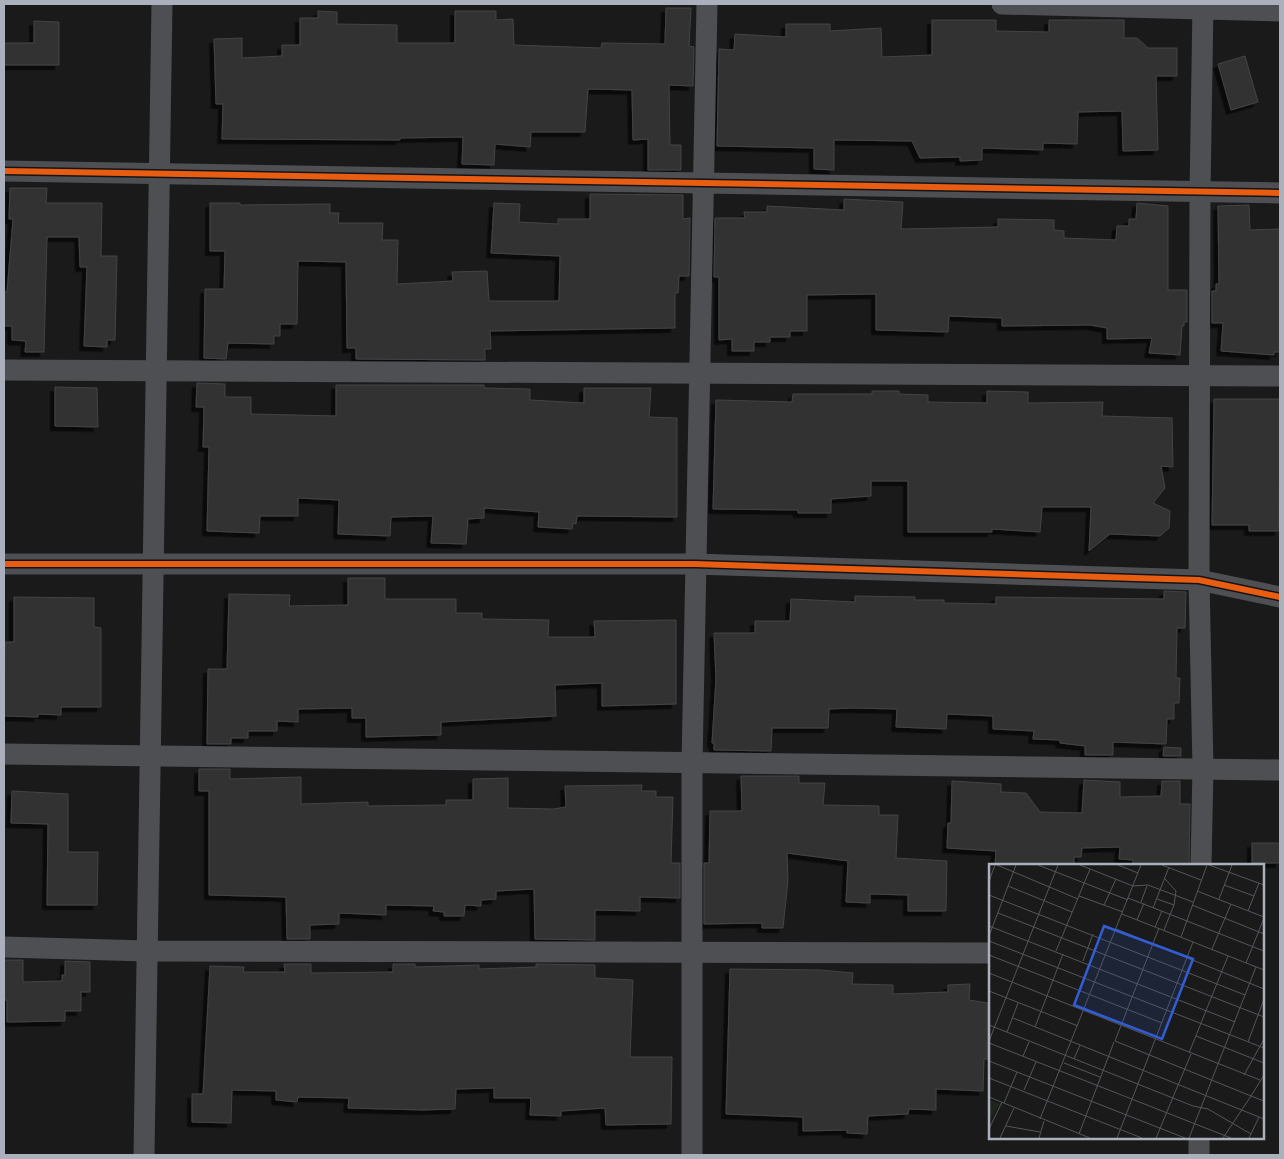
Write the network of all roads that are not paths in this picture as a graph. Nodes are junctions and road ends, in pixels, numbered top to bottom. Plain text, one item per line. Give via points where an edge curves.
1 (162, 4) edge
2 (707, 4) edge
3 (1002, 4) edge
4 (1203, 7) edge
5 (1280, 11) edge
6 (4, 171) edge
7 (159, 175) junction
8 (702, 182) junction
9 (1200, 192) junction
10 (1280, 193) edge
11 (4, 370) edge
12 (156, 371) junction
13 (700, 373) junction
14 (1199, 375) junction
15 (1280, 376) edge
16 (153, 563) junction
17 (4, 564) edge
18 (695, 564) junction
19 (1199, 580) junction
20 (1280, 597) edge
21 (4, 754) edge
22 (150, 755) junction
23 (692, 764) junction
24 (1202, 768) junction
25 (1280, 770) edge
26 (1201, 864) edge
27 (4, 947) edge
28 (148, 951) junction
29 (691, 951) junction
30 (989, 952) edge
31 (1199, 1139) edge
32 (144, 1155) edge
33 (692, 1155) edge
34 (1199, 1155) edge

1 - 7 street
2 - 8 street
3 - 4 street
4 - 5 street
4 - 9 street
6 - 7 street
7 - 8 street
7 - 12 street
8 - 9 street
8 - 13 street
9 - 10 street
9 - 14 street
11 - 12 street
12 - 13 street
12 - 16 street
13 - 14 street
13 - 18 street
14 - 15 street
14 - 19 street
16 - 17 street
16 - 18 street
16 - 22 street
18 - 19 street
18 - 23 street
19 - 20 street
19 - 24 street
21 - 22 street
22 - 23 street
22 - 28 street
23 - 24 street
23 - 29 street
24 - 25 street
24 - 26 street
27 - 28 street
28 - 29 street
28 - 32 street
29 - 30 street
29 - 33 street
31 - 34 street

